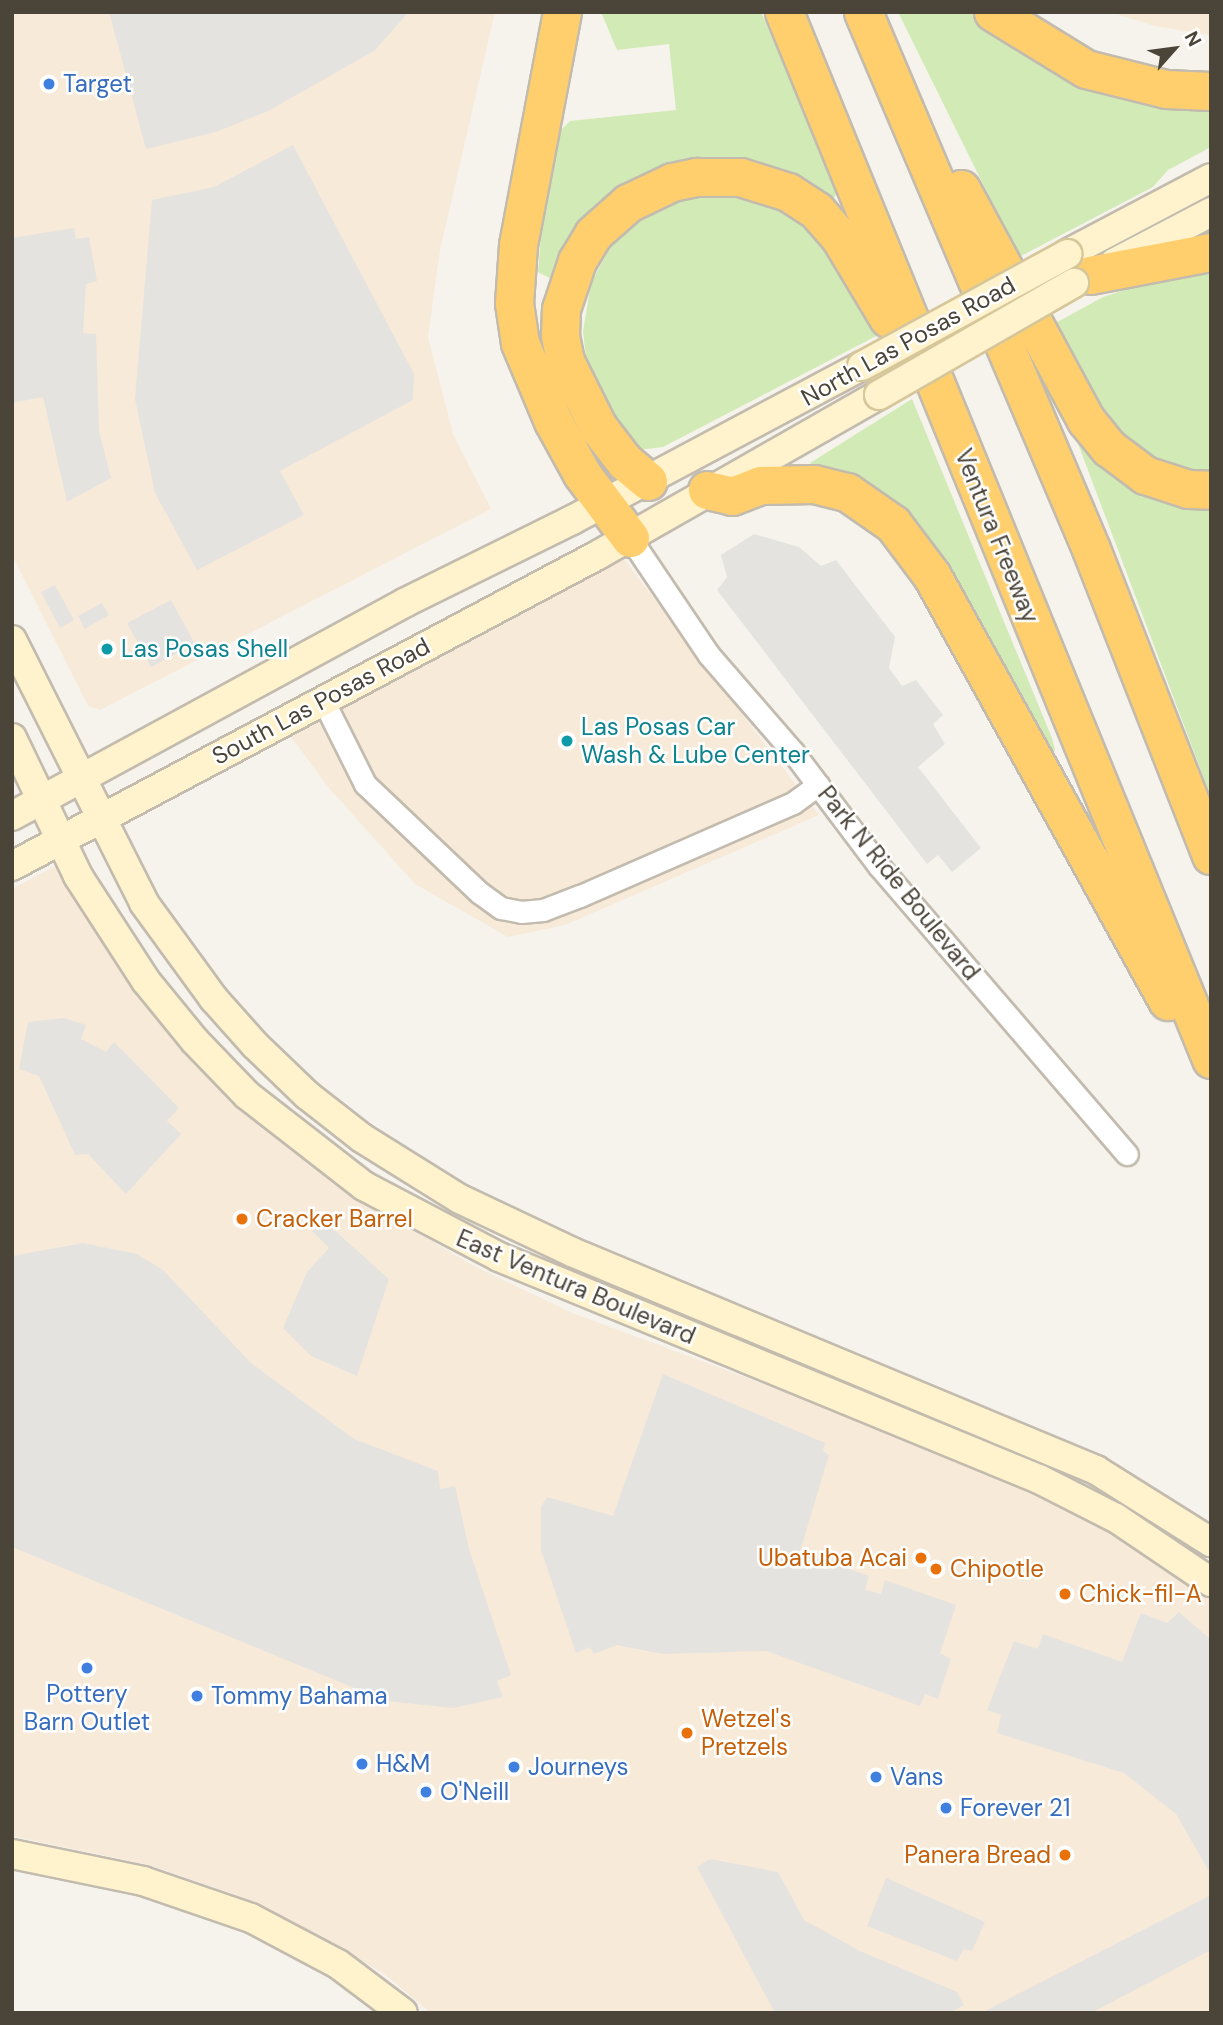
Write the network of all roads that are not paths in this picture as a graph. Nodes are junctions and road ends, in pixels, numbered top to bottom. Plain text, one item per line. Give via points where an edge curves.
1 (562, 12) edge
2 (784, 12) edge
3 (864, 12) edge
4 (993, 12) edge
5 (1211, 91) edge
6 (1211, 178) edge
7 (1211, 212) edge
8 (1211, 252) edge
9 (1077, 271) junction
10 (648, 481) junction
11 (707, 490) junction
12 (1211, 490) edge
13 (605, 502) junction
14 (630, 538) junction
15 (1000, 546) junction
16 (12, 639) edge
17 (323, 700) junction
18 (12, 738) edge
19 (84, 776) junction
20 (818, 785) junction
21 (43, 800) junction
22 (12, 816) edge
23 (101, 818) junction
24 (61, 839) junction
25 (1211, 855) edge
26 (12, 866) edge
27 (1211, 1059) edge
28 (1211, 1073) edge
29 (1127, 1154) dead end
30 (1211, 1542) edge
31 (1211, 1581) edge
32 (12, 1854) edge
33 (403, 2013) edge

1 - 13 highway via 518,245 514,303 531,375 582,474
2 - 15 highway, Ventura Freeway
3 - 12 highway via 1086,420 1109,448 1145,475 1188,489
3 - 25 highway via 1091,548
4 - 5 highway via 1020,33 1086,69 1166,89
6 - 9 main road, North Las Posas Road
7 - 9 main road, North Las Posas Road
8 - 9 highway
9 - 10 main road, North Las Posas Road, bridge via 862,366
9 - 11 main road, North Las Posas Road, bridge via 879,395
10 - 13 main road, North Las Posas Road
10 - 15 highway via 610,446 565,361 560,336 567,286 593,234 628,203 684,179 740,177 788,192 817,210 839,236 892,326
11 - 14 main road, North Las Posas Road
11 - 28 highway via 732,496 788,481 836,489 873,507 912,545 1120,922
13 - 14 highway
13 - 19 main road, South Las Posas Road via 406,602
14 - 17 main road, South Las Posas Road
14 - 20 street, Park N Ride Boulevard via 709,655
15 - 27 highway, Ventura Freeway
16 - 19 main road, East Ventura Boulevard
17 - 20 street via 365,784 480,892 511,910 543,910 580,896 793,803
17 - 23 main road, South Las Posas Road
18 - 21 main road, East Ventura Boulevard
19 - 21 main road, South Las Posas Road
19 - 23 main road, East Ventura Boulevard
20 - 29 street, Park N Ride Boulevard via 879,866
21 - 22 main road, South Las Posas Road
21 - 24 main road, East Ventura Boulevard
23 - 24 main road, South Las Posas Road
23 - 30 main road, East Ventura Boulevard via 144,903 214,999 307,1095 407,1168 460,1199 572,1252 1034,1441 1096,1470
24 - 26 main road, South Las Posas Road
24 - 31 main road, East Ventura Boulevard via 101,917 195,1041 247,1095 364,1186 431,1224 540,1275 1039,1479 1116,1518
32 - 33 main road via 143,1881 251,1918 338,1964

